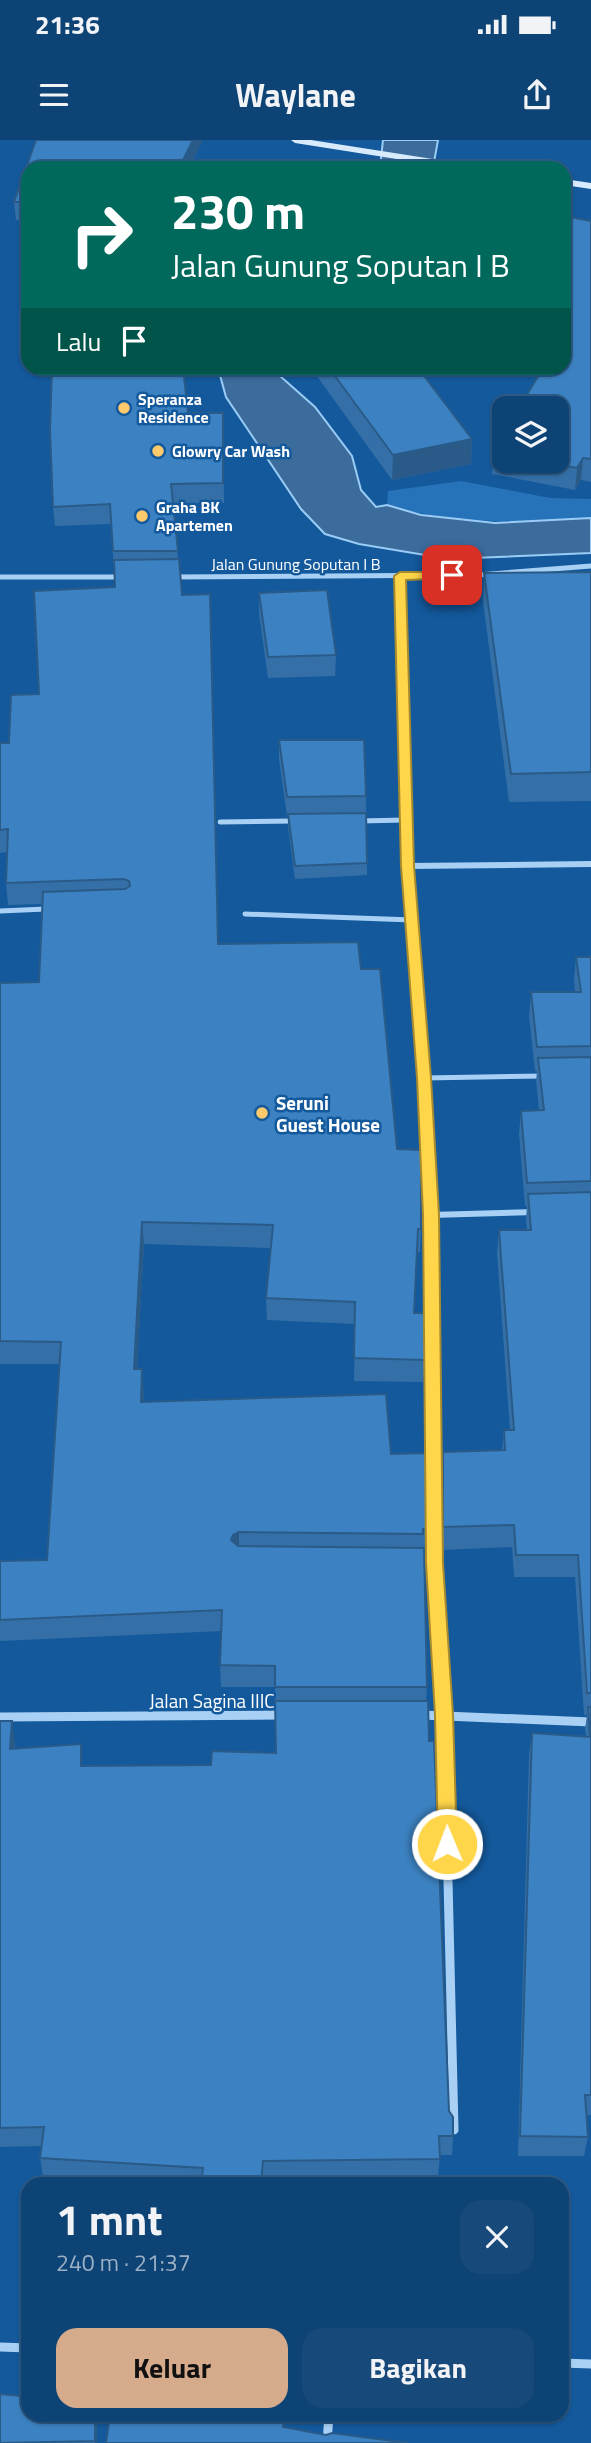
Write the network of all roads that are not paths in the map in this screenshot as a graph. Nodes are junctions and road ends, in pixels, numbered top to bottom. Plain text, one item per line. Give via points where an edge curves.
1 (295, 140) edge
2 (428, 161) edge
3 (571, 183) edge
4 (591, 186) edge
5 (591, 566) edge
6 (400, 576) junction
7 (0, 577) edge
8 (124, 577) edge
9 (166, 577) edge
10 (405, 820) junction
11 (303, 821) edge
12 (358, 821) edge
13 (220, 822) dead end
14 (591, 864) edge
15 (407, 866) junction
16 (56, 909) edge
17 (0, 911) edge
18 (245, 914) dead end
19 (412, 920) junction
20 (549, 1076) edge
21 (424, 1078) junction
22 (538, 1212) edge
23 (431, 1215) junction
24 (421, 1563) edge
25 (435, 1563) junction
26 (417, 1715) edge
27 (444, 1715) junction
28 (292, 1716) edge
29 (0, 1717) edge
30 (591, 1722) edge
31 (454, 2130) edge
32 (0, 2347) edge
33 (21, 2348) edge
34 (569, 2363) edge
35 (591, 2364) edge
36 (328, 2422) edge
37 (327, 2443) edge

1 - 2 main road
3 - 4 main road
5 - 6 street, Jalan Gunung Soputan I B
6 - 9 street, Jalan Gunung Soputan I B
6 - 10 street
7 - 8 street
10 - 12 lane
10 - 15 street
11 - 13 lane
14 - 15 street
15 - 19 street
16 - 17 lane
18 - 19 lane
19 - 21 street
20 - 21 lane
21 - 23 street
22 - 23 street
23 - 25 street
24 - 25 street
25 - 27 street
26 - 27 street
27 - 30 street
27 - 31 street
28 - 29 street, Jalan Sagina IIIC
32 - 33 street
34 - 35 street
36 - 37 street

